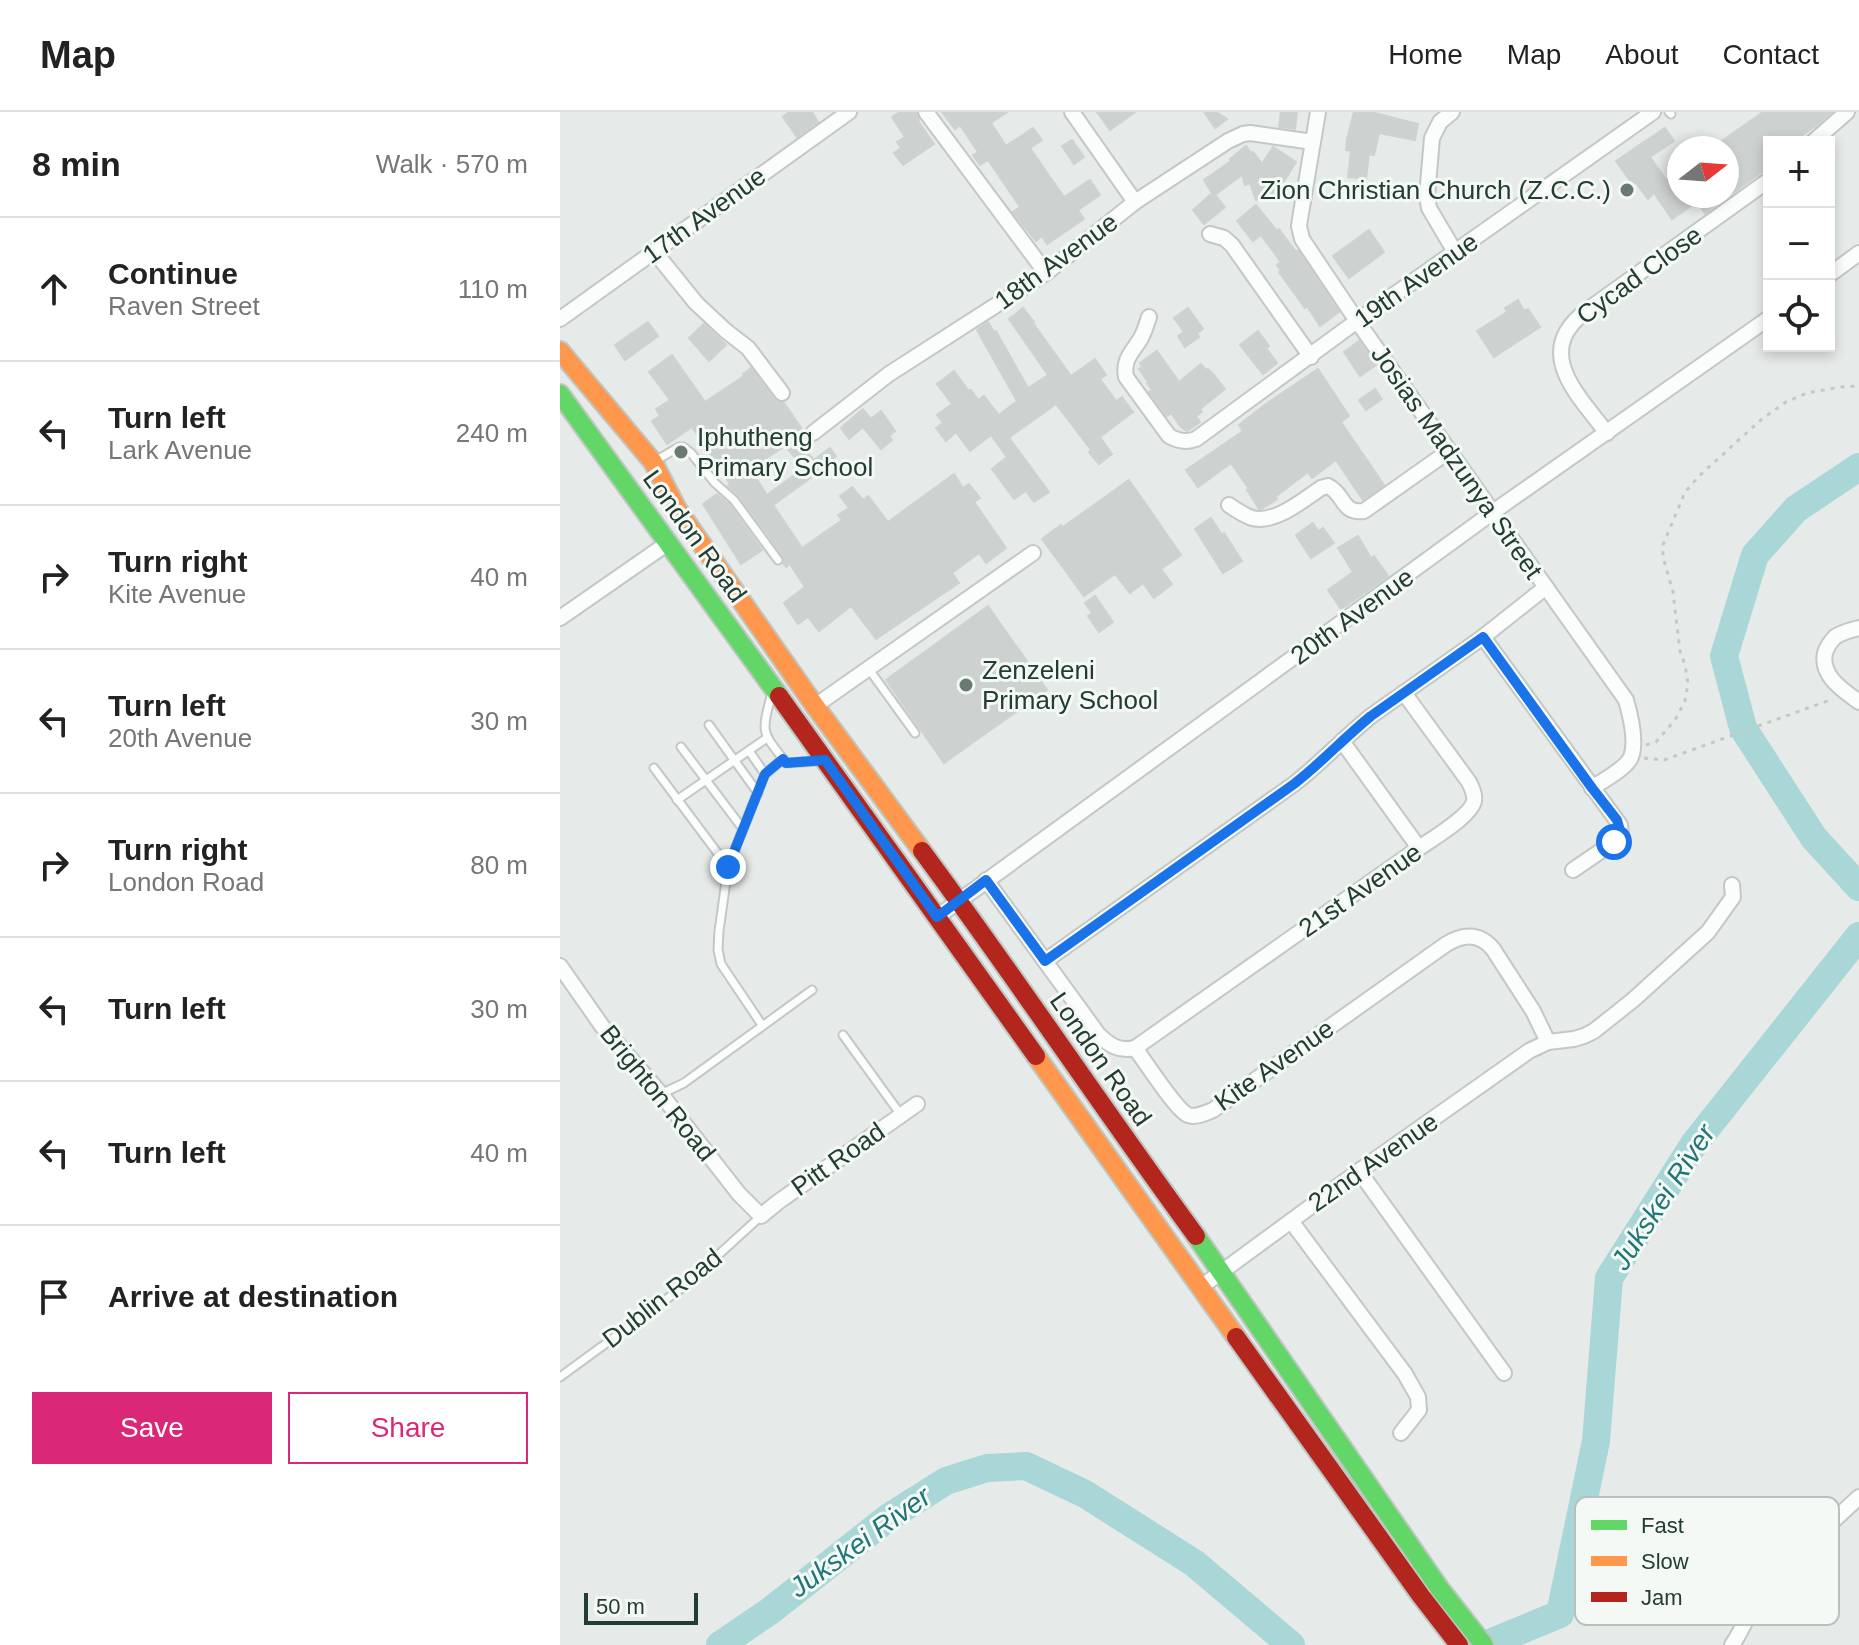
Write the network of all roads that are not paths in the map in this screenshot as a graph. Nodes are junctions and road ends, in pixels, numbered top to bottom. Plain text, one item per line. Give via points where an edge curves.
1 (849, 112) edge
2 (926, 112) edge
3 (1072, 112) edge
4 (1318, 112) edge
5 (1452, 112) edge
6 (1653, 112) edge
7 (1847, 112) edge
8 (1820, 136) edge
9 (1313, 142) junction
10 (1763, 184) edge
11 (1135, 202) junction
12 (1210, 234) dead end
13 (654, 251) junction
14 (1455, 252) junction
15 (1859, 253) edge
16 (1835, 271) edge
17 (1046, 273) junction
18 (1149, 317) dead end
19 (560, 319) edge
20 (1357, 321) junction
21 (1763, 322) edge
22 (560, 351) edge
23 (1311, 357) junction
24 (782, 393) dead end
25 (560, 394) edge
26 (813, 433) dead end
27 (1607, 433) junction
28 (1449, 451) junction
29 (653, 462) junction
30 (1229, 505) dead end
31 (1493, 512) junction
32 (668, 543) junction
33 (1033, 553) dead end
34 (778, 560) dead end
35 (1546, 587) junction
36 (560, 618) edge
37 (1859, 628) edge
38 (1483, 637) junction
39 (868, 668) junction
40 (773, 688) junction
41 (1404, 693) junction
42 (1859, 702) edge
43 (815, 706) junction
44 (709, 725) dead end
45 (915, 733) dead end
46 (767, 738) junction
47 (1342, 741) junction
48 (681, 747) dead end
49 (749, 751) junction
50 (783, 759) junction
51 (825, 760) junction
52 (735, 761) junction
53 (654, 768) dead end
54 (765, 774) junction
55 (706, 780) junction
56 (1592, 788) junction
57 (758, 793) junction
58 (677, 800) junction
59 (743, 829) junction
60 (1419, 848) junction
61 (728, 867) junction
62 (1573, 870) dead end
63 (986, 880) junction
64 (1732, 885) dead end
65 (959, 901) junction
66 (937, 917) junction
67 (1045, 961) junction
68 (560, 966) edge
69 (812, 990) dead end
70 (762, 1025) junction
71 (843, 1035) dead end
72 (1548, 1042) junction
73 (1135, 1048) junction
74 (661, 1094) junction
75 (917, 1104) dead end
76 (901, 1115) junction
77 (1359, 1171) junction
78 (761, 1216) junction
79 (1291, 1221) junction
80 (1222, 1272) junction
81 (1201, 1287) junction
82 (1504, 1373) dead end
83 (560, 1377) edge
84 (1401, 1433) dead end
85 (1859, 1497) edge
86 (1839, 1515) edge
87 (1744, 1625) edge
88 (1459, 1645) edge
89 (1484, 1645) edge
90 (1732, 1645) edge

1 - 13 street, 17th Avenue
2 - 17 street
3 - 11 street
4 - 9 street, Josias Madzunya Street
5 - 14 street via 1432,138 1427,196
6 - 14 street, 19th Avenue
7 - 8 street
9 - 11 street, 18th Avenue via 1243,134
9 - 20 street, Josias Madzunya Street via 1300,232
10 - 27 street, Cycad Close via 1569,327 1562,367
11 - 17 street, 18th Avenue
12 - 23 street via 1232,245
13 - 19 street, 17th Avenue
13 - 24 street via 696,303 748,348
14 - 20 street, 19th Avenue
15 - 16 street
17 - 26 street, 18th Avenue via 889,374
18 - 23 street, 19th Avenue via 1128,355 1125,373 1166,433 1179,441 1196,439
20 - 23 street, 19th Avenue
20 - 28 street, Josias Madzunya Street
21 - 27 street, 20th Avenue
22 - 29 main road, London Road
25 - 32 main road, London Road
27 - 31 street, 20th Avenue
28 - 30 street via 1364,511 1349,510 1328,486 1264,518 1249,517
28 - 31 street, Josias Madzunya Street
29 - 34 lane via 679,447 691,453
29 - 43 main road, London Road via 677,509
31 - 35 street, Josias Madzunya Street
31 - 63 street, 20th Avenue
32 - 36 street
32 - 40 main road, London Road
33 - 39 street
35 - 38 street
35 - 56 street, Josias Madzunya Street via 1624,696 1630,717 1632,751 1622,767
37 - 42 street via 1832,639 1825,666
38 - 41 street
38 - 56 street
39 - 43 street
39 - 45 lane
40 - 46 lane via 765,721
40 - 51 main road, London Road
41 - 47 street
41 - 60 street, 21st Avenue via 1469,782 1474,797 1472,807
43 - 65 main road, London Road
44 - 52 lane
46 - 49 lane
46 - 50 lane
47 - 60 street
47 - 67 street via 1294,784
48 - 55 lane
49 - 52 lane
49 - 54 lane
50 - 51 lane via 792,764
50 - 54 lane
51 - 66 main road, London Road
52 - 55 lane
52 - 57 lane
53 - 58 lane
54 - 57 lane
55 - 58 lane
55 - 59 lane
56 - 62 street via 1617,820 1621,834
57 - 59 lane
58 - 61 lane
59 - 61 lane
60 - 73 street, 21st Avenue
61 - 70 lane via 719,931 721,964
63 - 65 street, 20th Avenue
63 - 67 street
64 - 72 street, 22nd Avenue via 1733,897 1708,932 1633,1000 1594,1031
65 - 66 street, 20th Avenue
65 - 80 main road, London Road
66 - 81 main road, London Road
67 - 73 street via 1103,1039 1120,1050
68 - 74 street, Brighton Road via 602,1026
69 - 70 lane
70 - 74 lane
71 - 76 lane
72 - 73 street, Kite Avenue via 1493,949 1470,935 1445,945 1204,1114 1190,1116 1179,1109
72 - 77 street, 22nd Avenue
74 - 78 street, Brighton Road
75 - 76 street, Pitt Road
76 - 78 street, Pitt Road
77 - 79 street, 22nd Avenue
77 - 82 street
78 - 83 lane, Dublin Road via 683,1287
79 - 80 street, 22nd Avenue
79 - 84 street via 1415,1390 1419,1410
80 - 81 street, 22nd Avenue
80 - 89 main road, London Road
81 - 88 main road, London Road
85 - 86 street
87 - 90 street

